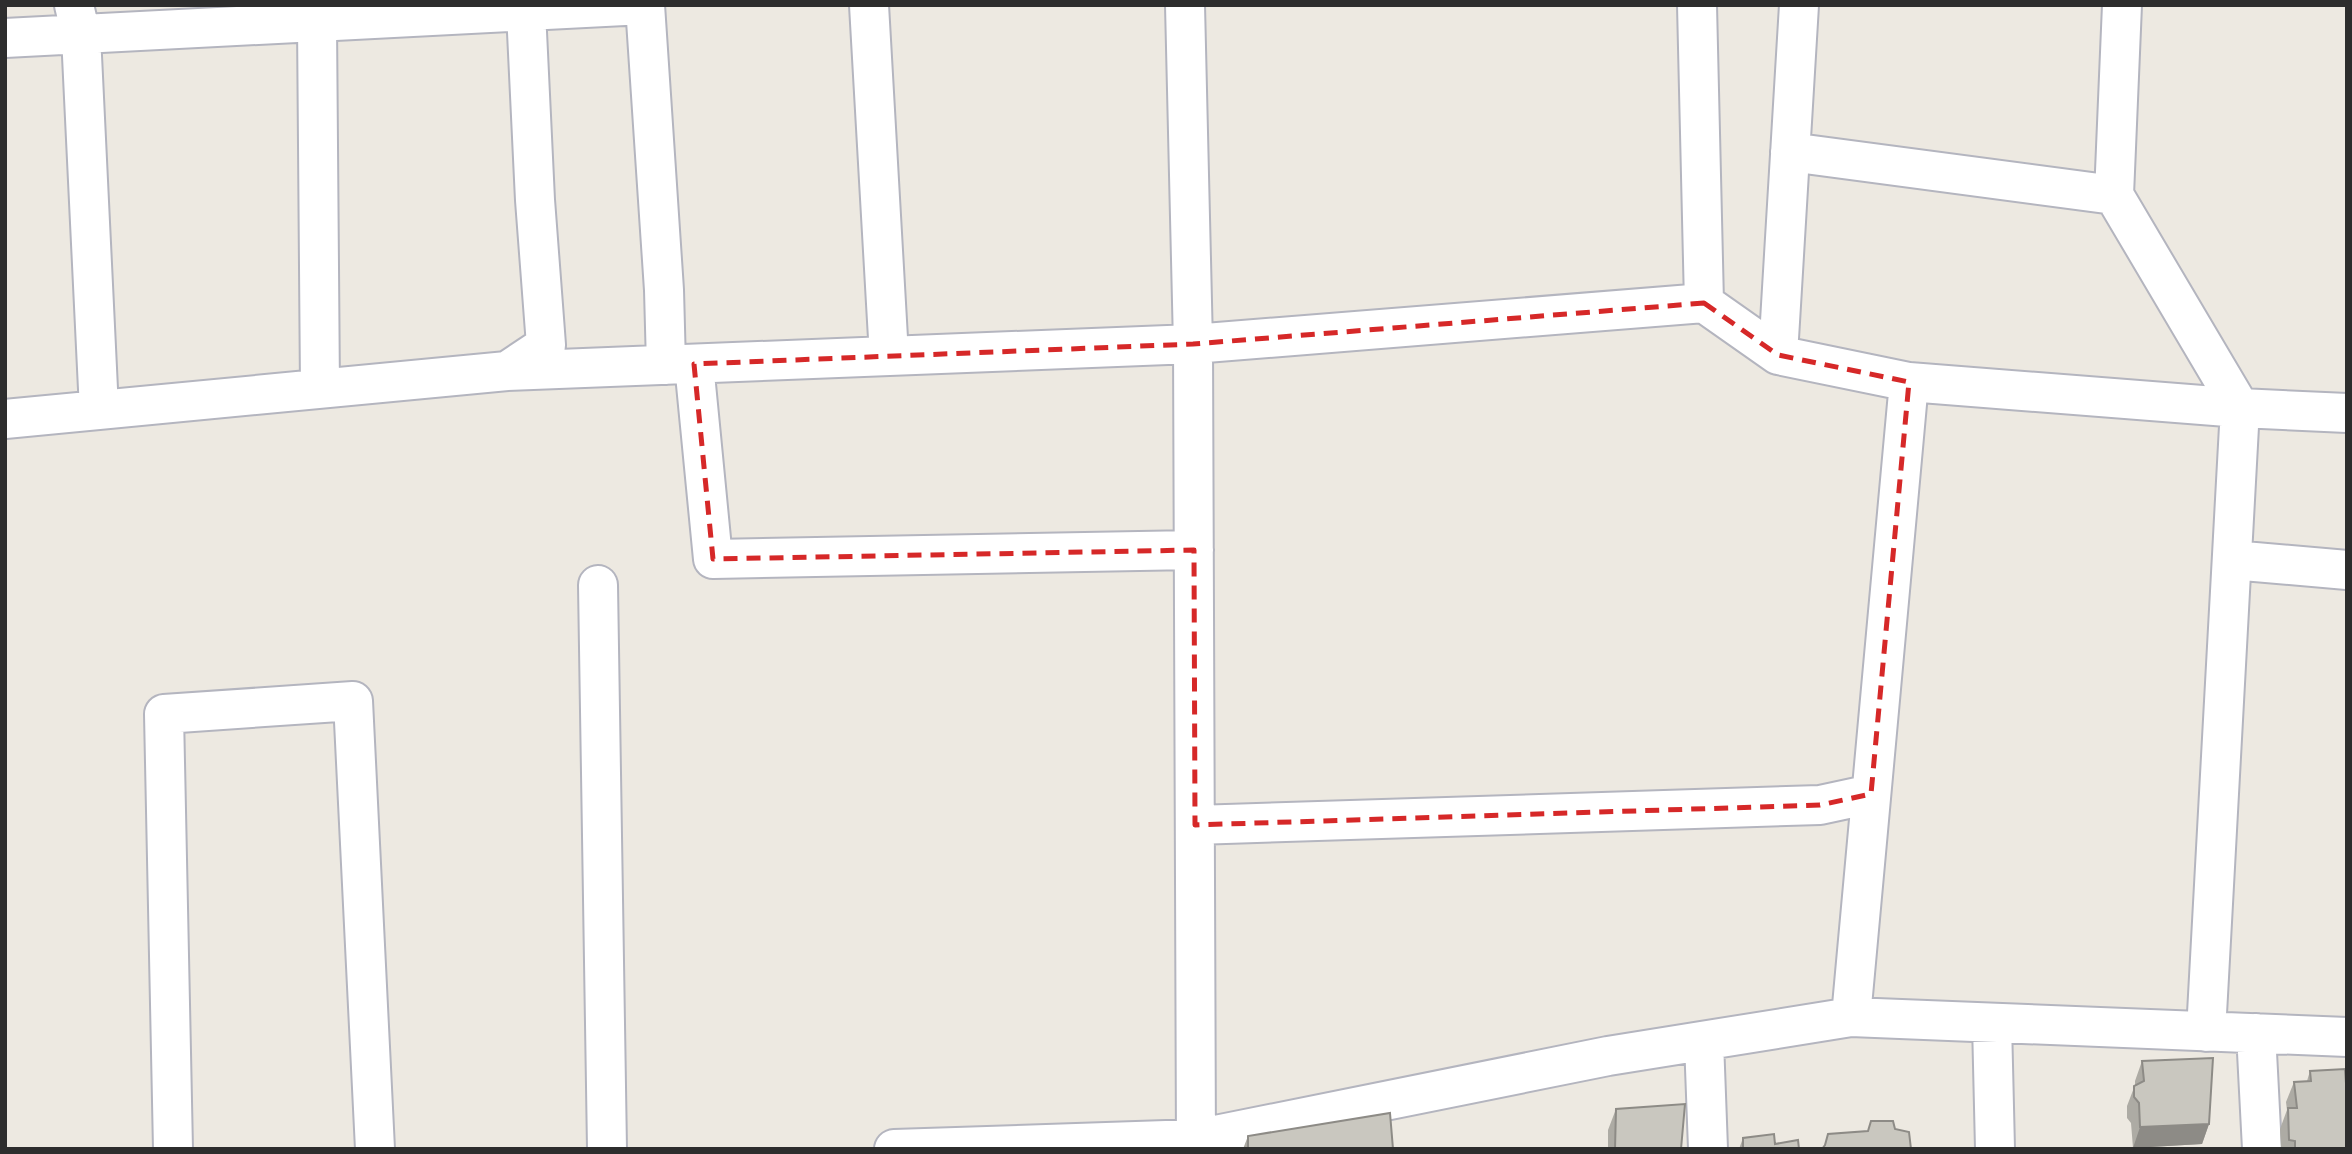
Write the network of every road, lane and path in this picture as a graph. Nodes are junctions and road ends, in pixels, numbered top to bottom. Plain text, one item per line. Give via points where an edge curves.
1 (644, 5) edge
2 (869, 5) edge
3 (1185, 5) edge
4 (1697, 5) edge
5 (1799, 5) edge
6 (2122, 5) edge
7 (526, 11) junction
8 (333, 16) edge
9 (77, 20) edge
10 (5, 38) edge
11 (1790, 152) junction
12 (2114, 195) junction
13 (1704, 303) junction
14 (1194, 344) junction
15 (1778, 355) junction
16 (889, 356) junction
17 (680, 365) junction
18 (507, 371) junction
19 (1909, 383) junction
20 (320, 389) junction
21 (2240, 408) junction
22 (99, 410) junction
23 (2347, 413) edge
24 (5, 419) edge
25 (1194, 550) junction
26 (2232, 560) junction
27 (2347, 570) edge
28 (597, 586) dead end
29 (1871, 794) junction
30 (1195, 825) junction
31 (1851, 1017) junction
32 (1992, 1023) junction
33 (2206, 1032) junction
34 (2256, 1033) junction
35 (2347, 1037) edge
36 (1704, 1041) junction
37 (1196, 1144) edge
38 (173, 1149) edge
39 (375, 1149) edge
40 (607, 1149) edge
41 (894, 1149) edge
42 (1708, 1149) edge
43 (1995, 1149) edge
44 (2262, 1149) edge

1 - 7 street
1 - 17 street via 664,290
2 - 16 street
3 - 14 street
4 - 13 street
5 - 11 street
6 - 12 street
7 - 8 street
7 - 18 street via 545,345
8 - 9 street
8 - 20 street
9 - 10 street
9 - 22 street
11 - 12 street
11 - 15 street
12 - 21 street
13 - 14 street
13 - 15 street
14 - 16 street
14 - 25 street
15 - 19 street
16 - 17 street
17 - 18 street
17 - 25 street via 713,559
18 - 20 street
19 - 21 street
19 - 29 street
20 - 22 street
21 - 23 street
21 - 26 street
22 - 24 street
25 - 30 street
26 - 27 street
26 - 33 street
28 - 40 street
29 - 30 street via 1820,805
29 - 31 street
30 - 37 street
31 - 32 street
31 - 36 street
32 - 33 street
32 - 43 street
33 - 34 street
34 - 35 street
34 - 44 street
36 - 37 street via 1608,1056
36 - 42 street
37 - 41 street
38 - 39 street via 164,714 353,701

